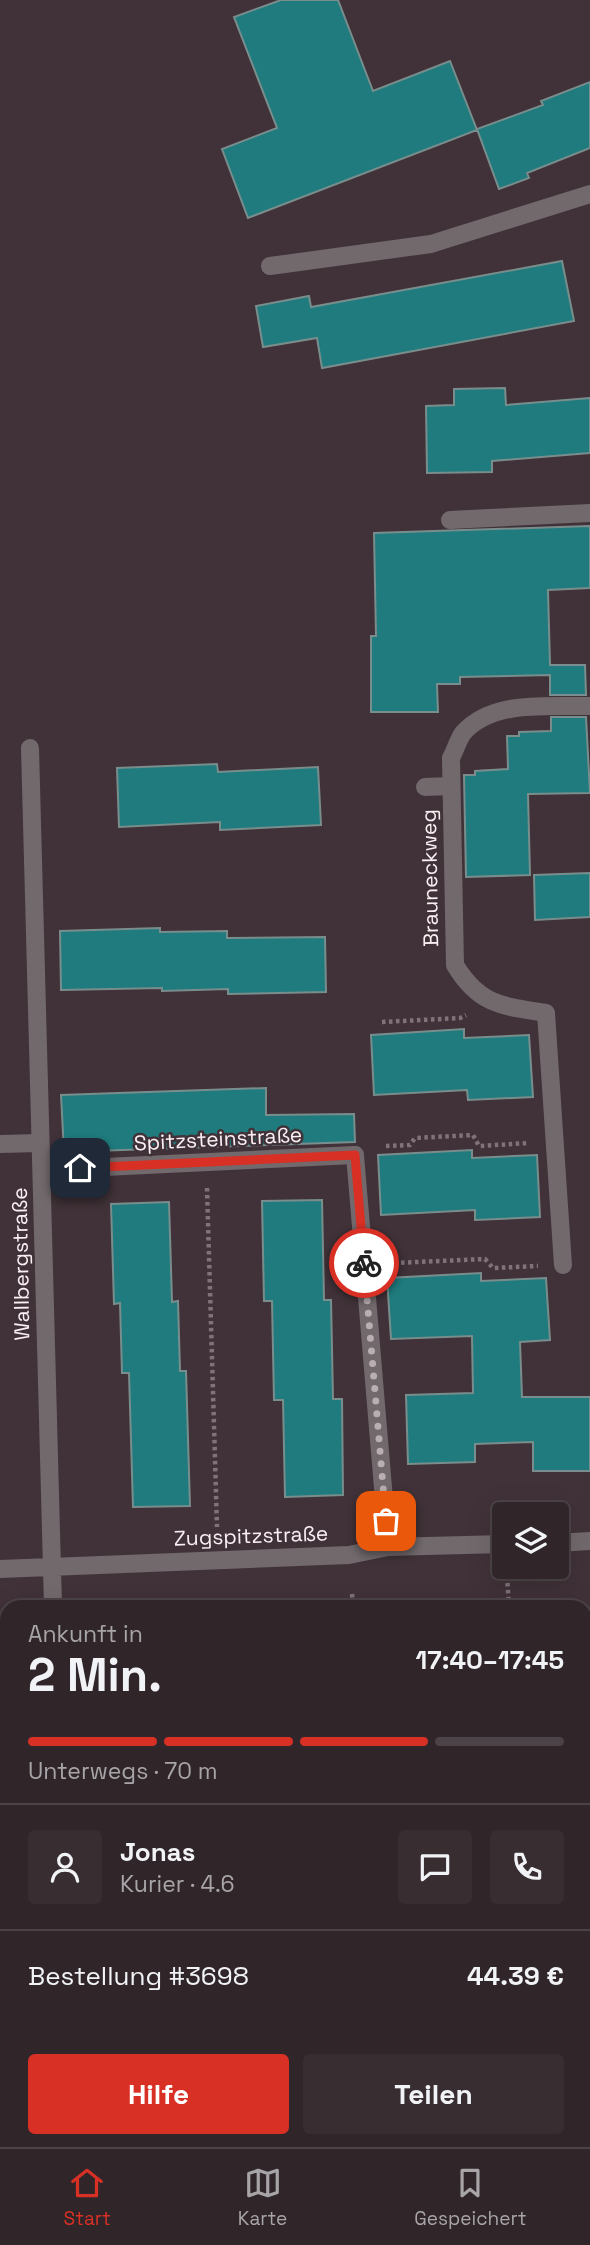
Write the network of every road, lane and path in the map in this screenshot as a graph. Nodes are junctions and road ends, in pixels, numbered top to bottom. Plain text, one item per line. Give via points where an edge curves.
1 (590, 194) edge
2 (270, 266) dead end
3 (590, 513) edge
4 (450, 520) dead end
5 (590, 706) edge
6 (30, 748) dead end
7 (452, 786) junction
8 (425, 787) dead end
9 (487, 1001) junction
10 (382, 1022) dead end
11 (554, 1142) junction
12 (40, 1143) junction
13 (0, 1144) edge
14 (386, 1146) dead end
15 (206, 1163) junction
16 (41, 1170) junction
17 (394, 1263) dead end
18 (563, 1265) joint
19 (217, 1527) dead end
20 (590, 1541) edge
21 (569, 1542) edge
22 (492, 1544) edge
23 (388, 1547) junction
24 (52, 1568) junction
25 (0, 1569) edge
26 (507, 1579) edge
27 (352, 1594) dead end
28 (53, 1600) edge
29 (352, 1600) edge
30 (509, 1600) edge

1 - 2 street via 431,244
3 - 4 street
5 - 7 street, Brauneckweg via 517,708 486,717 463,734 451,758
6 - 12 street, Wallbergstraße
7 - 8 street
7 - 9 street, Brauneckweg via 455,965 468,986
9 - 10 path via 460,1018
9 - 11 street via 546,1013
11 - 14 path via 479,1146 473,1135 415,1138 410,1145
11 - 18 street
12 - 13 street
12 - 16 street, Wallbergstraße
15 - 16 street, Spitzsteinstraße
15 - 19 path
15 - 23 street, Spitzsteinstraße via 355,1155
16 - 24 street, Wallbergstraße
17 - 18 path via 485,1259 493,1268
20 - 21 street
22 - 23 street, Zugspitzstraße
23 - 24 street, Zugspitzstraße via 349,1555
24 - 25 street, Zugspitzstraße
24 - 28 street, Wallbergstraße
26 - 30 path
27 - 29 path

